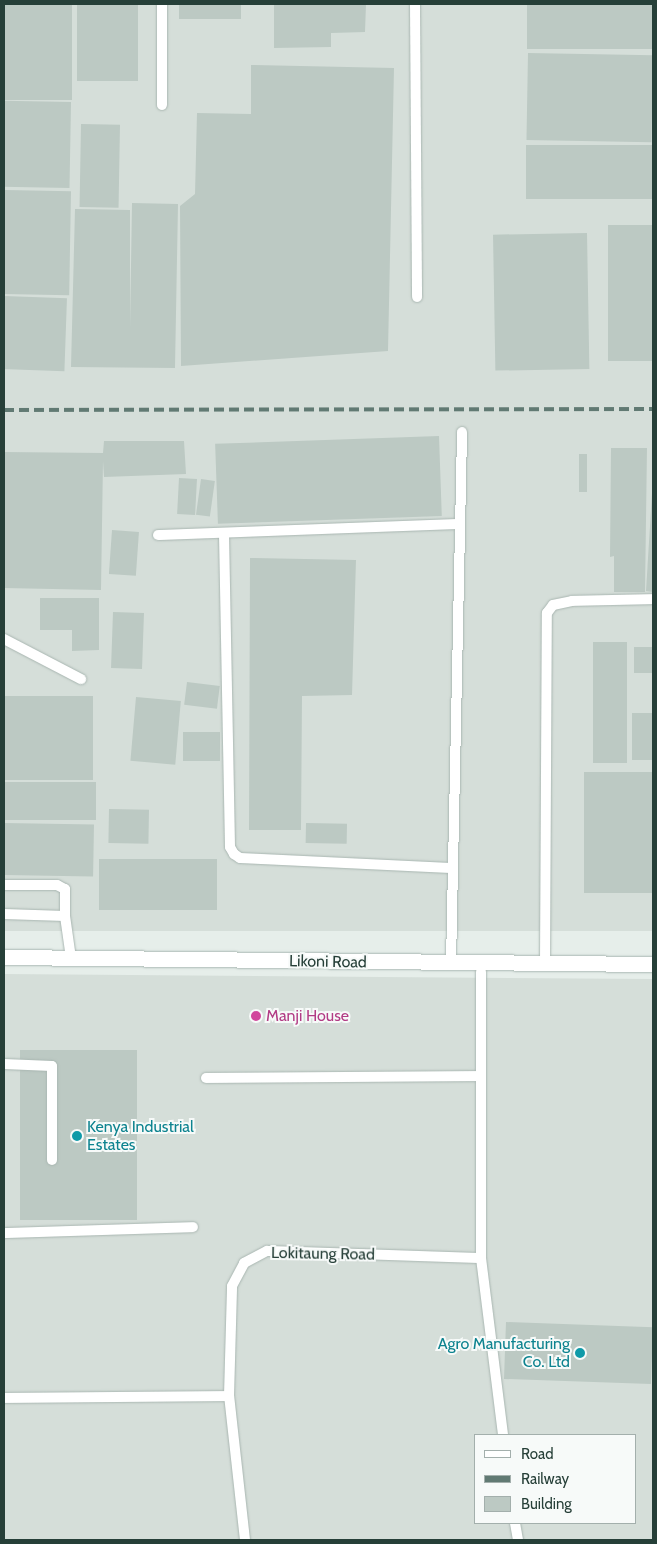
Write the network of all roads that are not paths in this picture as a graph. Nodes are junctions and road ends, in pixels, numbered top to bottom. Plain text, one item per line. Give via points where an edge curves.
1 (162, 4) edge
2 (415, 4) edge
3 (162, 105) dead end
4 (417, 297) dead end
5 (462, 432) dead end
6 (459, 524) junction
7 (224, 534) junction
8 (158, 535) dead end
9 (653, 599) edge
10 (4, 639) edge
11 (81, 679) dead end
12 (451, 868) junction
13 (4, 884) edge
14 (4, 914) edge
15 (65, 916) junction
16 (4, 957) edge
17 (71, 958) junction
18 (452, 963) junction
19 (545, 964) junction
20 (653, 964) edge
21 (4, 968) edge
22 (480, 972) junction
23 (653, 974) edge
24 (4, 1064) edge
25 (481, 1076) junction
26 (206, 1078) dead end
27 (52, 1160) dead end
28 (193, 1227) dead end
29 (4, 1233) edge
30 (481, 1258) junction
31 (229, 1396) junction
32 (4, 1398) edge
33 (503, 1434) edge
34 (515, 1524) edge
35 (245, 1540) edge
36 (518, 1540) edge

1 - 3 lane
2 - 4 lane
5 - 6 lane
6 - 7 lane
6 - 12 lane
7 - 8 lane
7 - 12 lane via 230,847 234,854 240,858
9 - 19 lane via 572,601 553,605 547,613
10 - 11 lane
12 - 18 lane
13 - 15 lane via 65,888
14 - 15 lane
15 - 17 lane
16 - 17 street, Likoni Road
17 - 18 street, Likoni Road
18 - 19 street, Likoni Road
19 - 20 street, Likoni Road
21 - 22 street, Likoni Road
22 - 23 street, Likoni Road
22 - 25 lane
24 - 27 lane via 52,1066
25 - 26 lane
25 - 30 lane
28 - 29 lane
30 - 31 lane, Lokitaung Road via 267,1252 254,1256 240,1268 232,1286
30 - 33 lane
31 - 32 lane
31 - 35 lane, Lokitaung Road
34 - 36 lane

